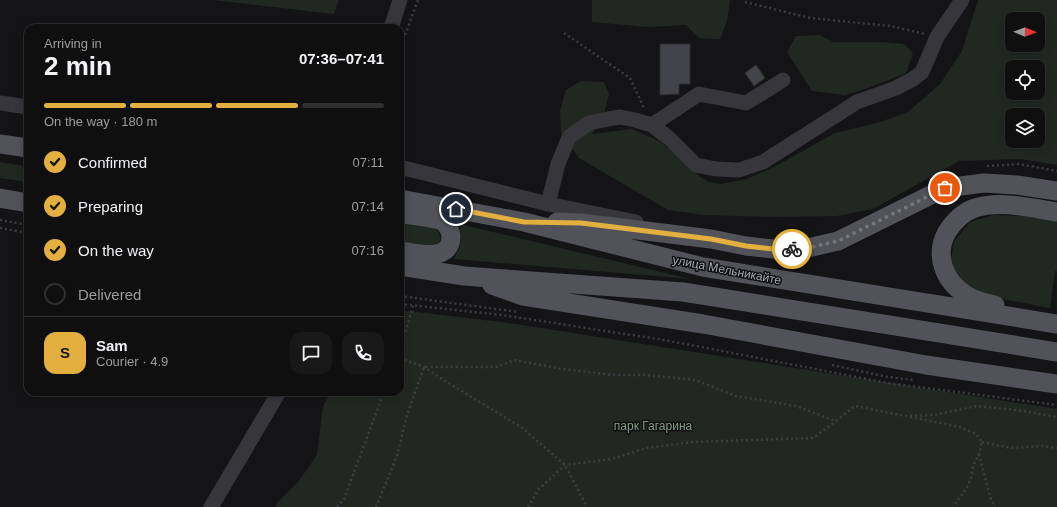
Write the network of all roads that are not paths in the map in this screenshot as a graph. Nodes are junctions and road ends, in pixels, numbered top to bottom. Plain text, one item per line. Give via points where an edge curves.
1 (400, 0) edge
2 (962, 0) edge
3 (392, 24) edge
4 (783, 80) dead end
5 (0, 103) edge
6 (24, 106) edge
7 (652, 125) junction
8 (0, 144) edge
9 (24, 147) edge
10 (404, 168) edge
11 (1057, 191) edge
12 (0, 198) edge
13 (404, 200) edge
14 (24, 203) edge
15 (548, 204) junction
16 (1057, 212) edge
17 (404, 214) edge
18 (524, 222) junction
19 (711, 239) junction
20 (404, 252) edge
21 (404, 267) edge
22 (464, 276) junction
23 (1050, 323) edge
24 (1048, 351) edge
25 (1057, 384) edge
26 (277, 396) edge
27 (211, 507) edge

1 - 3 lane
2 - 7 lane via 937,37 922,72 896,88 858,102 763,162 739,170 696,165
4 - 7 lane via 746,103 699,94
5 - 6 lane
7 - 15 lane via 620,117 589,123 569,137 558,164
8 - 9 main road
10 - 15 lane
11 - 19 main road via 984,183 945,188 838,241 812,247 782,250
12 - 14 main road
13 - 18 main road, улица Мельникайте
15 - 19 lane
16 - 23 main road via 1011,205 974,208 959,216 950,226 941,247 941,262 946,275 966,295 982,302 1015,309
17 - 20 main road via 442,221 451,233 449,246 438,254
18 - 19 main road via 581,223
18 - 23 main road, улица Мельникайте via 703,267
21 - 22 main road
22 - 24 main road via 684,292
22 - 25 main road via 523,296 702,324 926,365
26 - 27 lane

